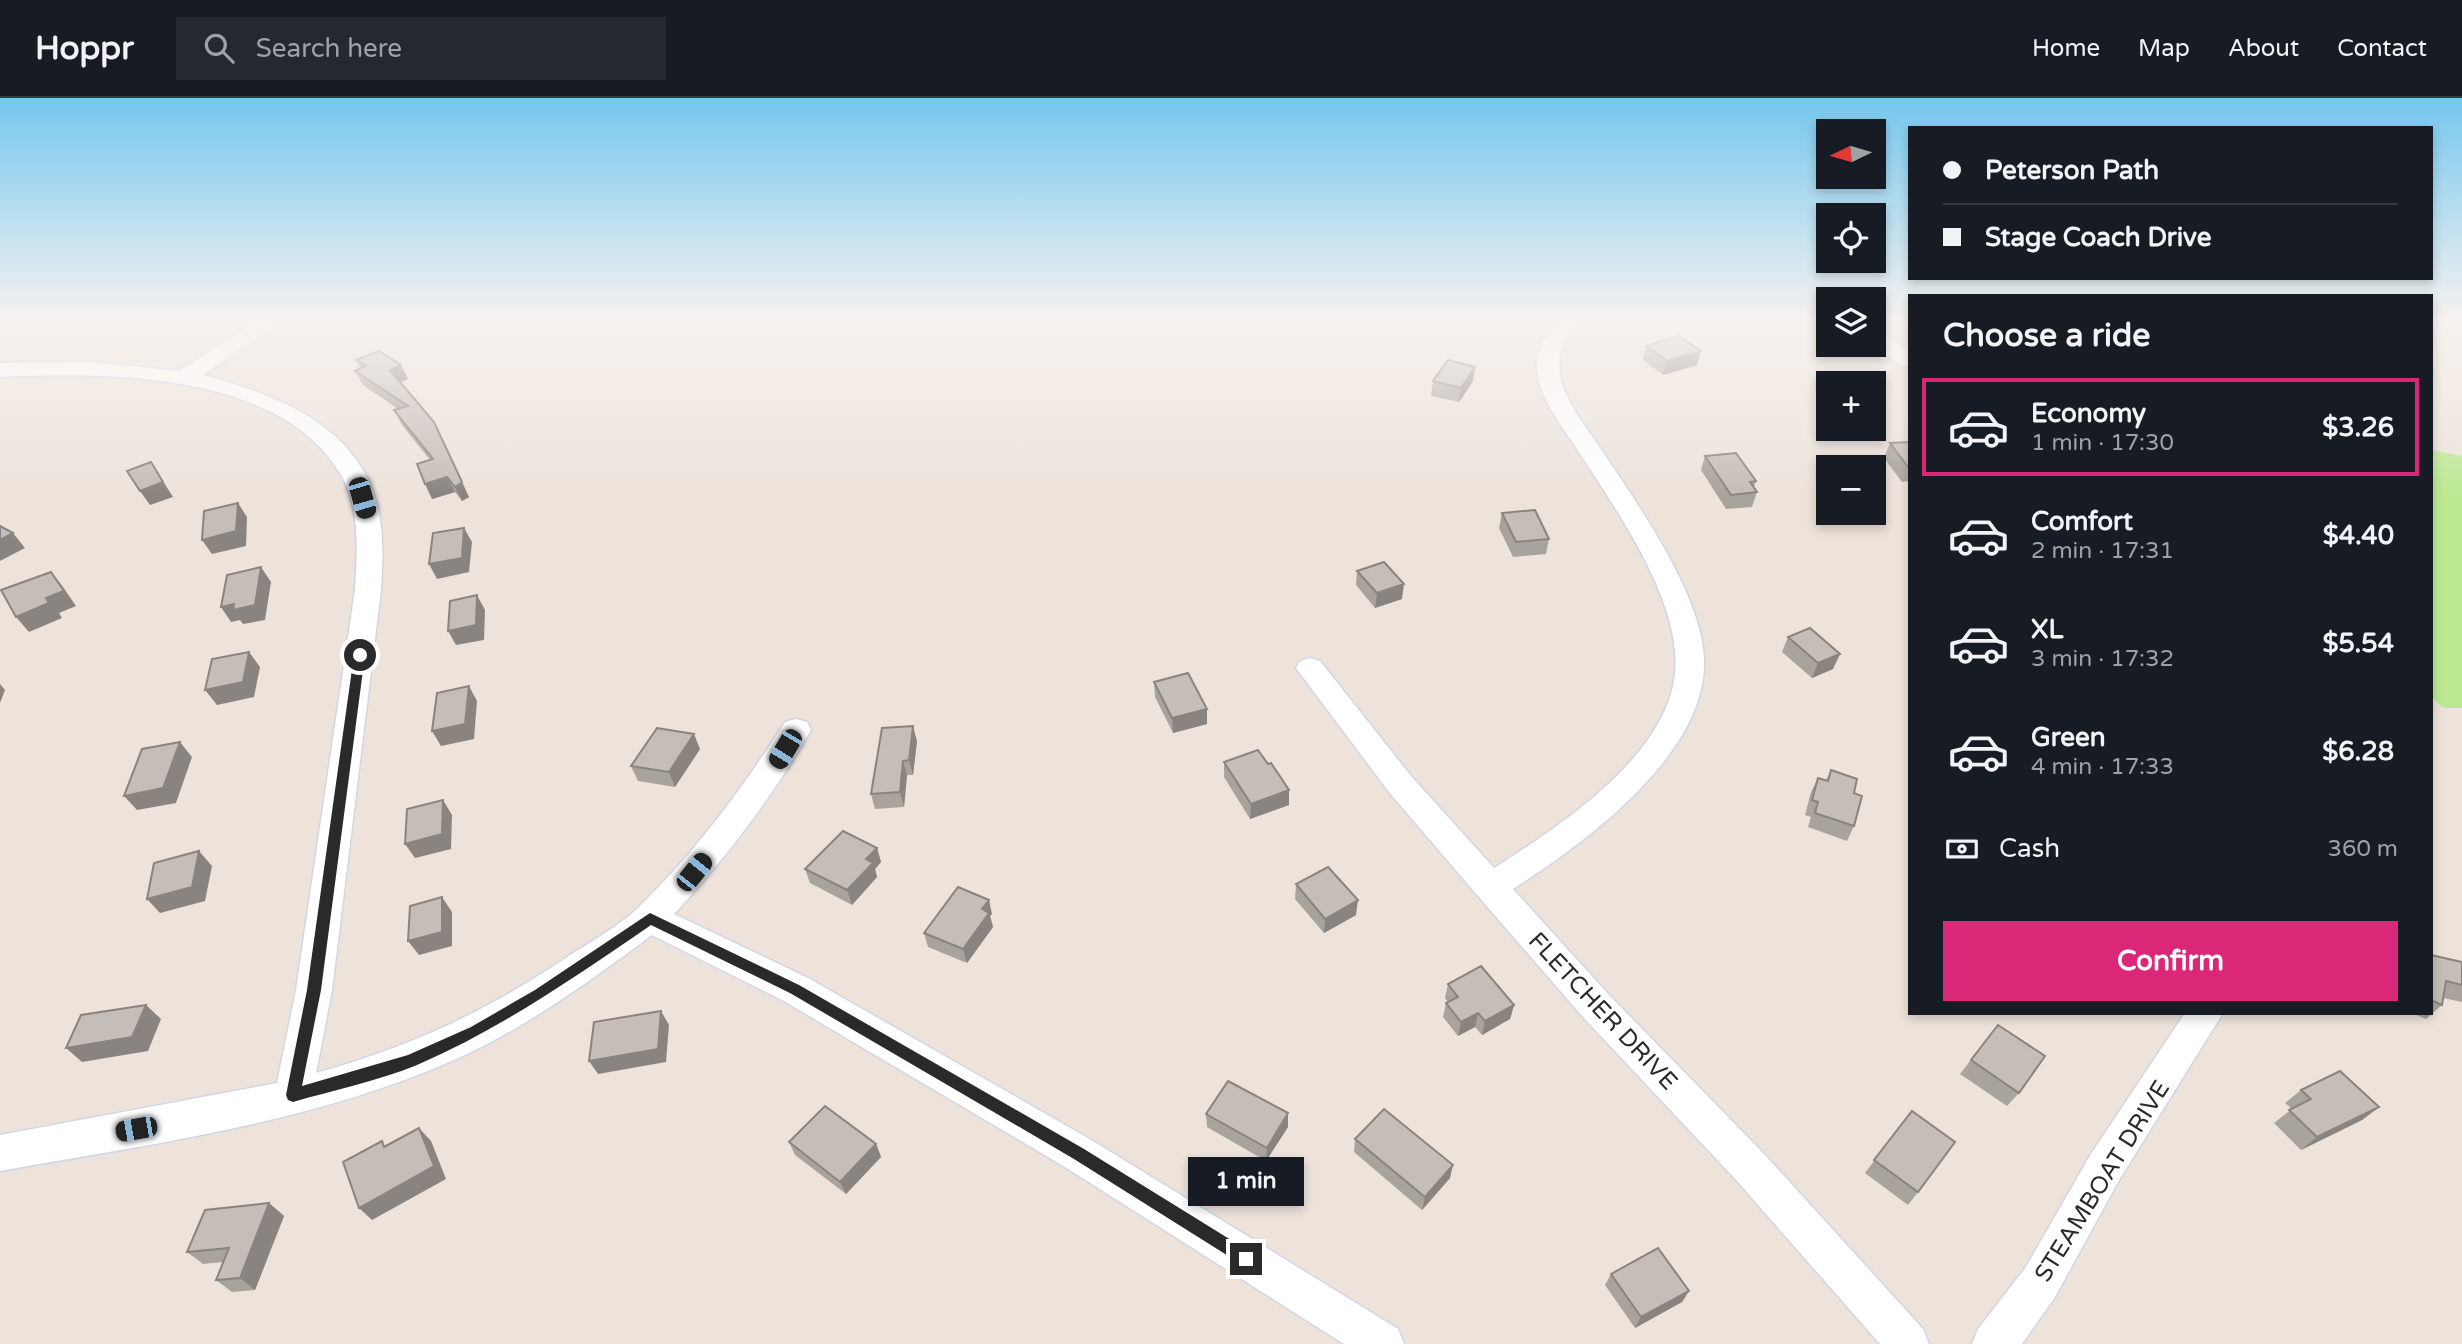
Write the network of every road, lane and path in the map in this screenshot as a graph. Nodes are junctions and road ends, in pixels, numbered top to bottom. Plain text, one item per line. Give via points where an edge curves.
1 (184, 378) edge
2 (1551, 378) edge
3 (1310, 668) dead end
4 (796, 730) dead end
5 (1490, 887) junction
6 (650, 918) junction
7 (2204, 1015) edge
8 (293, 1095) junction
9 (0, 1153) edge
10 (1383, 1344) edge
11 (1908, 1344) edge
12 (1993, 1344) edge

1 - 8 street via 249,395 319,433 354,475 370,524 363,636 316,977
2 - 5 street via 1559,403 1632,519 1678,605 1690,657 1688,681 1665,738 1639,775 1549,850
3 - 5 street, FLETCHER DRIVE via 1399,785
4 - 6 street via 762,786 694,872
5 - 11 street, FLETCHER DRIVE
6 - 8 street via 540,994 475,1031 410,1061
6 - 10 street via 795,989 1079,1154
7 - 12 street, STEAMBOAT DRIVE via 2106,1167 2043,1277
8 - 9 street

